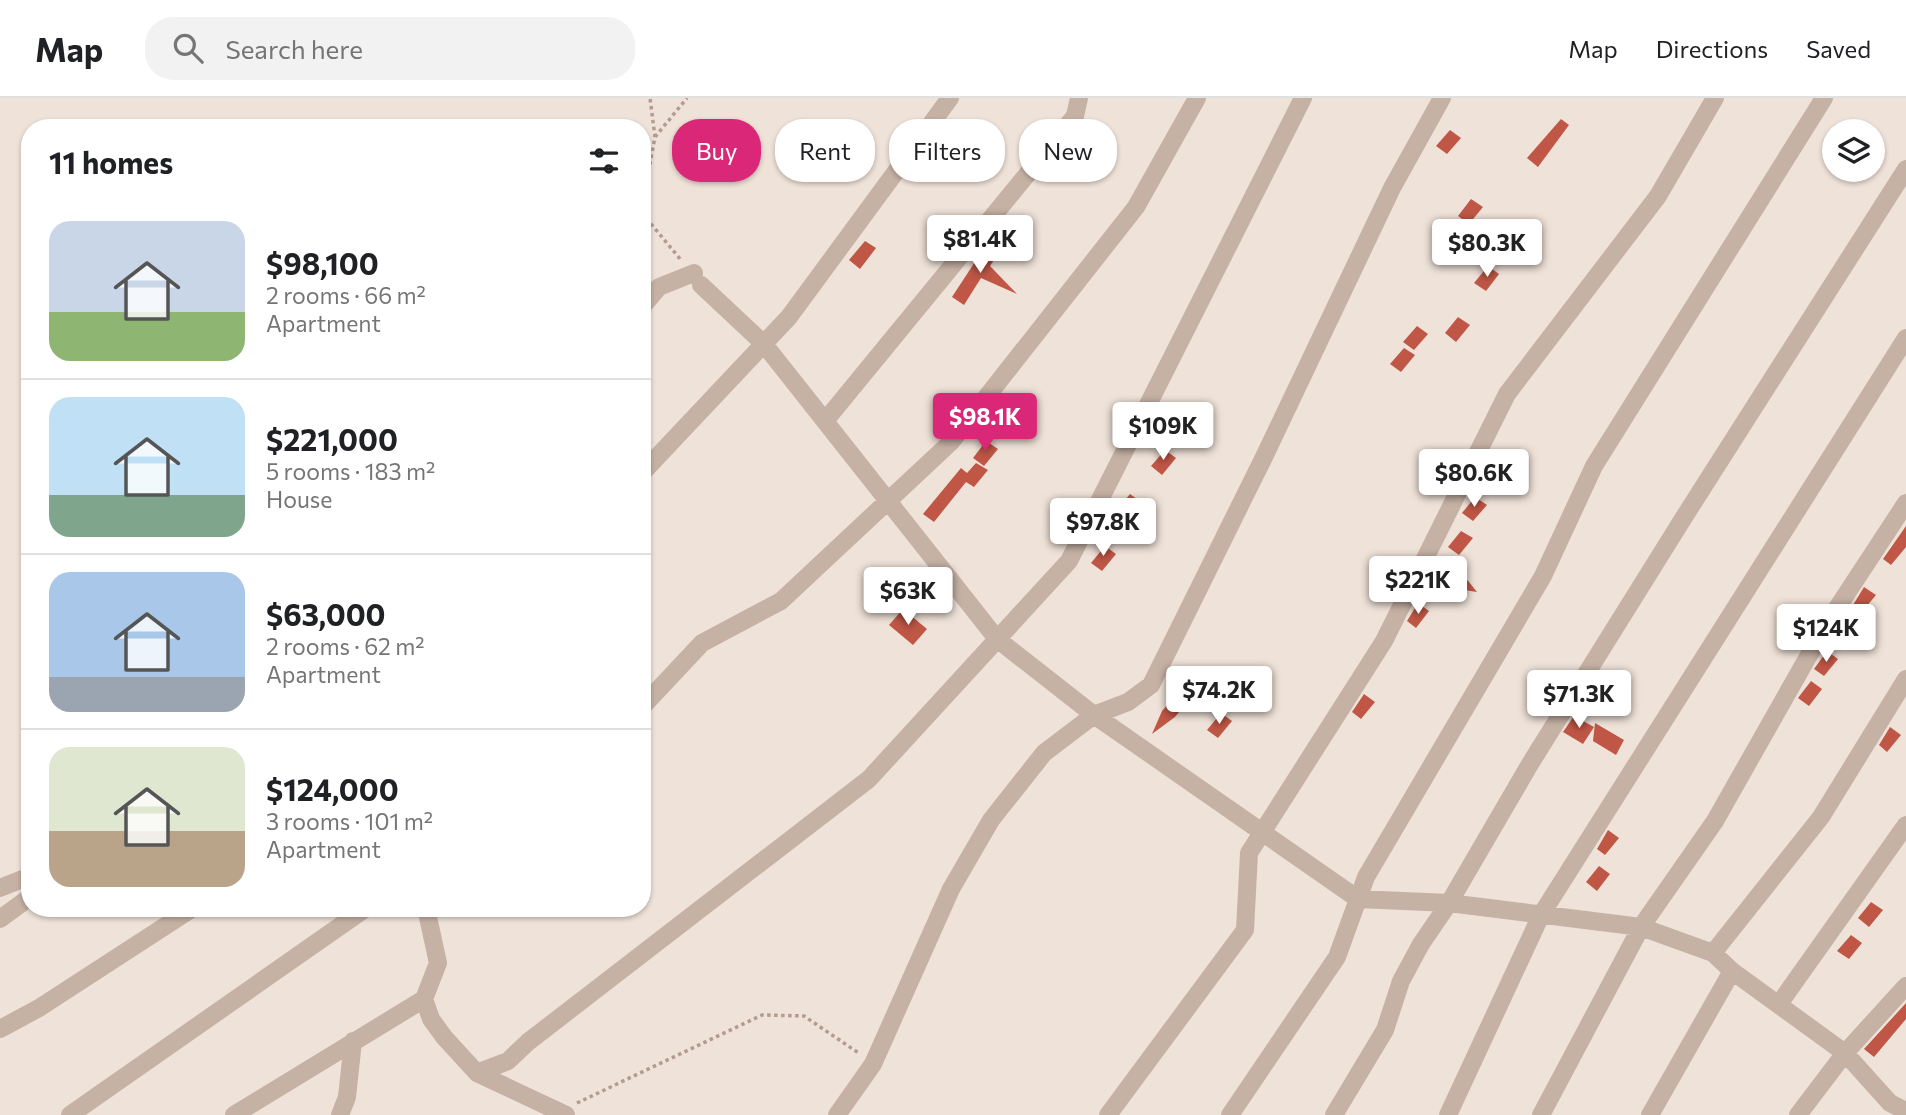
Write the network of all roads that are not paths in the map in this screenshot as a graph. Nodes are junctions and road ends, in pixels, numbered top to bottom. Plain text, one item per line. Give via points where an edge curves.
1 (950, 98) edge
2 (1079, 98) edge
3 (1197, 98) edge
4 (1303, 98) edge
5 (1442, 98) edge
6 (1715, 98) edge
7 (1824, 98) edge
8 (1906, 169) edge
9 (651, 296) edge
10 (1906, 338) edge
11 (764, 344) junction
12 (825, 421) junction
13 (651, 463) edge
14 (888, 501) junction
15 (1906, 503) edge
16 (997, 639) junction
17 (1906, 679) edge
18 (651, 697) edge
19 (1094, 715) junction
20 (1906, 825) edge
21 (1264, 831) junction
22 (21, 880) edge
23 (0, 888) edge
24 (1358, 900) junction
25 (1449, 903) junction
26 (21, 904) edge
27 (1541, 915) junction
28 (179, 917) edge
29 (353, 917) edge
30 (428, 917) edge
31 (0, 919) edge
32 (1641, 928) junction
33 (1713, 953) junction
34 (1732, 971) junction
35 (1906, 986) edge
36 (424, 999) junction
37 (1779, 1004) junction
38 (0, 1029) edge
39 (353, 1041) junction
40 (1845, 1053) junction
41 (477, 1073) junction
42 (1893, 1110) edge
43 (563, 1113) edge
44 (69, 1115) edge
45 (234, 1115) edge
46 (340, 1115) edge
47 (836, 1115) edge
48 (1108, 1115) edge
49 (1230, 1115) edge
50 (1334, 1115) edge
51 (1448, 1115) edge
52 (1541, 1115) edge
53 (1650, 1115) edge
54 (1798, 1115) edge

1 - 11 street via 789,317
2 - 12 street via 1075,116
3 - 14 street via 1136,207 951,442
4 - 16 street via 1069,561
5 - 19 street via 1392,188 1167,659 1151,685 1128,702
6 - 21 street via 1658,197 1507,394 1384,641
7 - 24 street via 1594,466 1543,576 1435,756
8 - 25 street via 1664,548
9 - 11 street via 659,287 695,277
10 - 27 street
11 - 12 street
11 - 13 street
12 - 14 street
14 - 16 street
14 - 18 street via 781,601 702,643
15 - 32 street via 1826,625 1715,821
16 - 19 street
16 - 41 street via 869,779 508,1061
17 - 33 street via 1821,817
19 - 21 street
19 - 47 street via 1044,753 991,820 951,890 873,1064
20 - 37 street
21 - 24 street
21 - 48 street via 1249,853 1245,930
22 - 23 street
24 - 25 street
24 - 49 street via 1337,957
25 - 27 street
25 - 50 street via 1401,981 1385,1030
26 - 31 street
27 - 32 street
27 - 51 street
28 - 38 street
29 - 44 street
30 - 36 street via 438,963
32 - 33 street
32 - 52 street
33 - 34 street
34 - 37 street
34 - 53 street
35 - 40 street
36 - 39 street
36 - 41 street via 431,1019
37 - 40 street
39 - 45 street
39 - 46 street via 347,1097
40 - 42 street
40 - 54 street
41 - 43 street

